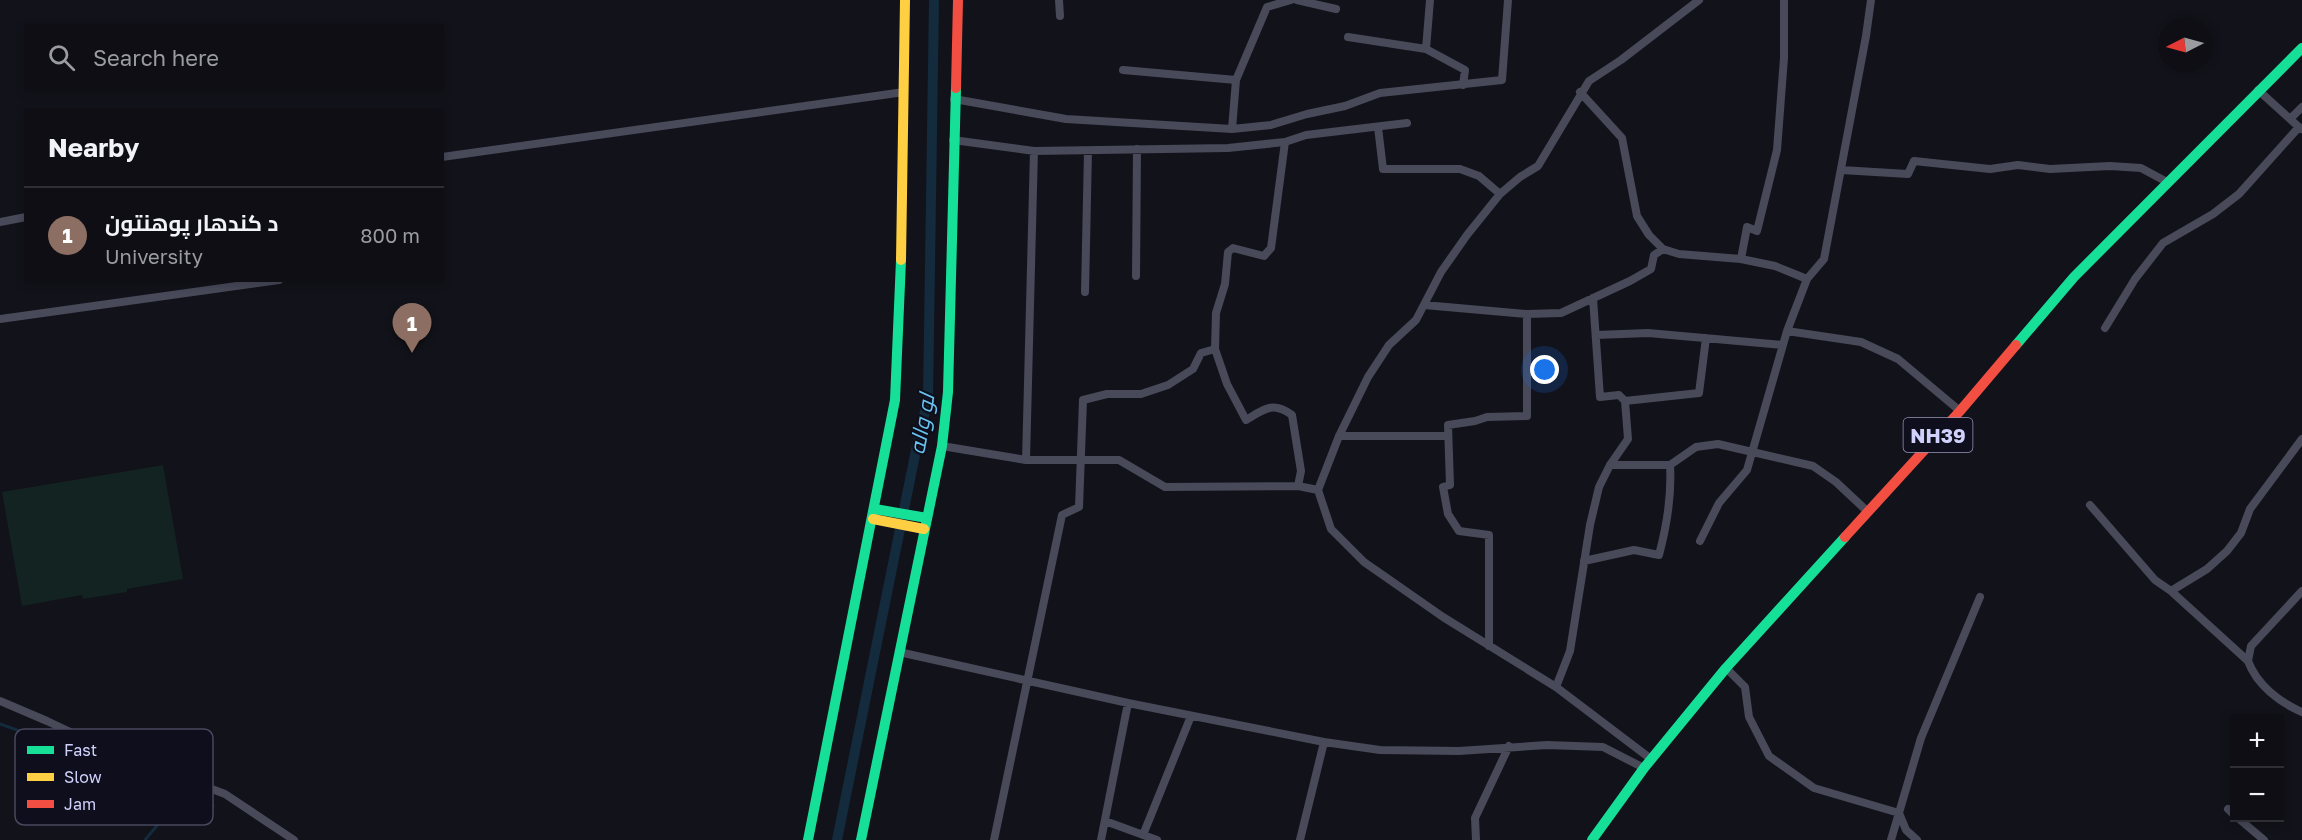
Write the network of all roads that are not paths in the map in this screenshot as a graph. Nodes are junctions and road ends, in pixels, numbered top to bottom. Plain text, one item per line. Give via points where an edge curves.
1 (905, 0) edge
2 (958, 0) edge
3 (1059, 0) edge
4 (1291, 0) edge
5 (1297, 0) edge
6 (1430, 0) edge
7 (1508, 0) edge
8 (1699, 0) edge
9 (1784, 0) edge
10 (1871, 0) edge
11 (1336, 9) dead end
12 (1060, 16) dead end
13 (1348, 37) dead end
14 (1426, 48) junction
15 (2302, 48) edge
16 (1123, 70) dead end
17 (1236, 80) junction
18 (1463, 86) junction
19 (2258, 90) junction
20 (904, 92) junction
21 (1580, 92) junction
22 (954, 99) junction
23 (2302, 107) edge
24 (2290, 119) junction
25 (1407, 123) dead end
26 (1378, 127) junction
27 (1232, 129) junction
28 (2300, 129) edge
29 (953, 140) junction
30 (1285, 142) junction
31 (1137, 150) junction
32 (1034, 151) junction
33 (1088, 151) junction
34 (444, 157) edge
35 (1841, 170) junction
36 (2167, 182) junction
37 (1500, 194) junction
38 (24, 218) edge
39 (0, 222) edge
40 (1659, 252) junction
41 (1741, 259) junction
42 (1136, 276) dead end
43 (1807, 279) junction
44 (265, 282) edge
45 (1085, 292) dead end
46 (1593, 298) junction
47 (1424, 305) junction
48 (1527, 314) junction
49 (0, 319) edge
50 (2105, 328) dead end
51 (1787, 331) junction
52 (1596, 335) junction
53 (1706, 338) junction
54 (1783, 345) junction
55 (1215, 349) junction
56 (1625, 402) junction
57 (1960, 411) junction
58 (1339, 436) junction
59 (1448, 436) junction
60 (2302, 439) edge
61 (942, 446) junction
62 (1752, 451) junction
63 (1080, 459) junction
64 (1026, 460) junction
65 (1610, 465) junction
66 (1670, 465) junction
67 (1298, 486) junction
68 (1318, 490) junction
69 (2090, 505) dead end
70 (1868, 512) junction
71 (874, 514) junction
72 (926, 524) junction
73 (1700, 541) dead end
74 (1584, 561) junction
75 (2171, 591) junction
76 (2302, 591) edge
77 (1980, 597) dead end
78 (1489, 646) junction
79 (898, 652) junction
80 (2248, 661) junction
81 (1726, 668) junction
82 (1028, 680) junction
83 (1556, 687) junction
84 (0, 701) edge
85 (1128, 703) junction
86 (2302, 712) edge
87 (1191, 716) junction
88 (63, 729) edge
89 (1324, 742) junction
90 (1509, 746) junction
91 (1651, 759) junction
92 (1644, 768) junction
93 (213, 789) edge
94 (1899, 813) junction
95 (1106, 821) junction
96 (2243, 822) edge
97 (1143, 835) junction
98 (294, 840) edge
99 (808, 840) edge
100 (861, 840) edge
101 (994, 840) edge
102 (1101, 840) edge
103 (1157, 840) edge
104 (1300, 840) edge
105 (1476, 840) edge
106 (1592, 840) edge
107 (1891, 840) edge
108 (1917, 840) edge
109 (2264, 840) edge

1 - 20 street
2 - 22 street
3 - 12 street
4 - 17 street via 1267,7
5 - 11 street
6 - 14 street
7 - 18 street via 1502,80
8 - 21 street via 1589,81
9 - 41 street via 1777,150 1757,231 1747,227
10 - 35 street
13 - 14 street
14 - 18 street via 1465,70
15 - 19 street, NH39
16 - 17 street
17 - 27 street
18 - 27 street via 1380,93 1270,125
19 - 24 street
19 - 36 street, NH39
20 - 34 street
20 - 71 street via 895,400
21 - 37 street via 1538,166
21 - 40 street via 1622,138 1637,216
22 - 27 street via 1066,119
22 - 29 street
23 - 24 street
24 - 28 street
25 - 26 street
26 - 30 street via 1306,135
26 - 37 street via 1383,169 1460,170 1479,176
28 - 50 street via 2239,194 2163,243
29 - 32 street
29 - 61 street via 948,392
30 - 31 street
30 - 55 street via 1271,248 1264,256 1233,248 1228,252 1225,284 1216,314
31 - 33 street
31 - 42 street
32 - 33 street
32 - 64 street
33 - 45 street
35 - 36 street via 1908,174 1914,161 1990,169 2018,165 2050,169 2110,166 2141,168
35 - 43 street via 1824,259
36 - 57 street, NH39 via 2074,277
37 - 47 street via 1441,272
38 - 39 street
40 - 41 street
40 - 46 street via 1651,268
41 - 43 street via 1775,266
43 - 51 street
44 - 49 street
46 - 48 street via 1561,313
46 - 52 street
47 - 48 street
47 - 58 street via 1416,320 1389,345 1368,377
48 - 59 street via 1527,416 1487,417 1448,425
51 - 54 street
51 - 57 street via 1861,342 1898,359
52 - 53 street via 1648,333
52 - 56 street via 1600,397 1619,395
53 - 54 street
53 - 56 street via 1699,393
54 - 62 street
55 - 63 street via 1201,353 1193,369 1168,385 1141,394 1107,394 1083,400
55 - 67 street via 1227,384 1246,420 1267,408 1282,408 1292,416 1301,471
56 - 65 street via 1628,439
57 - 70 street, NH39
58 - 59 street
58 - 68 street
59 - 78 street via 1450,485 1443,487 1448,514 1459,531 1489,535
60 - 75 street via 2250,509 2241,533 2228,550 2207,569
61 - 64 street
61 - 72 street
62 - 66 street via 1718,444 1696,447
62 - 70 street via 1813,466
62 - 73 street via 1747,470 1719,503
63 - 64 street
63 - 67 street via 1119,460 1165,487
63 - 82 street via 1079,507 1062,515
65 - 66 street
65 - 74 street via 1599,487
66 - 74 street via 1671,494 1659,555 1634,550
67 - 68 street
68 - 78 street via 1331,529 1364,562
69 - 75 street via 2156,580
70 - 81 street, NH39
71 - 72 street
71 - 99 street
72 - 79 street
74 - 83 street via 1570,651
75 - 80 street
76 - 80 street via 2252,646
77 - 94 street via 1921,738
78 - 83 street
79 - 82 street
79 - 100 street
80 - 86 street via 2253,675 2283,704
81 - 91 street, NH39
81 - 94 street via 1745,687 1749,717 1769,756 1814,788
82 - 85 street
82 - 101 street
83 - 91 street
84 - 88 street
85 - 87 street
85 - 95 street
87 - 89 street
87 - 97 street
89 - 90 street via 1380,750 1459,751
89 - 104 street
90 - 92 street via 1603,747
90 - 105 street via 1475,818
91 - 92 street, NH39
92 - 106 street, NH39
93 - 98 street
94 - 107 street
94 - 108 street via 1906,830
95 - 97 street
95 - 102 street
96 - 109 street
97 - 103 street

